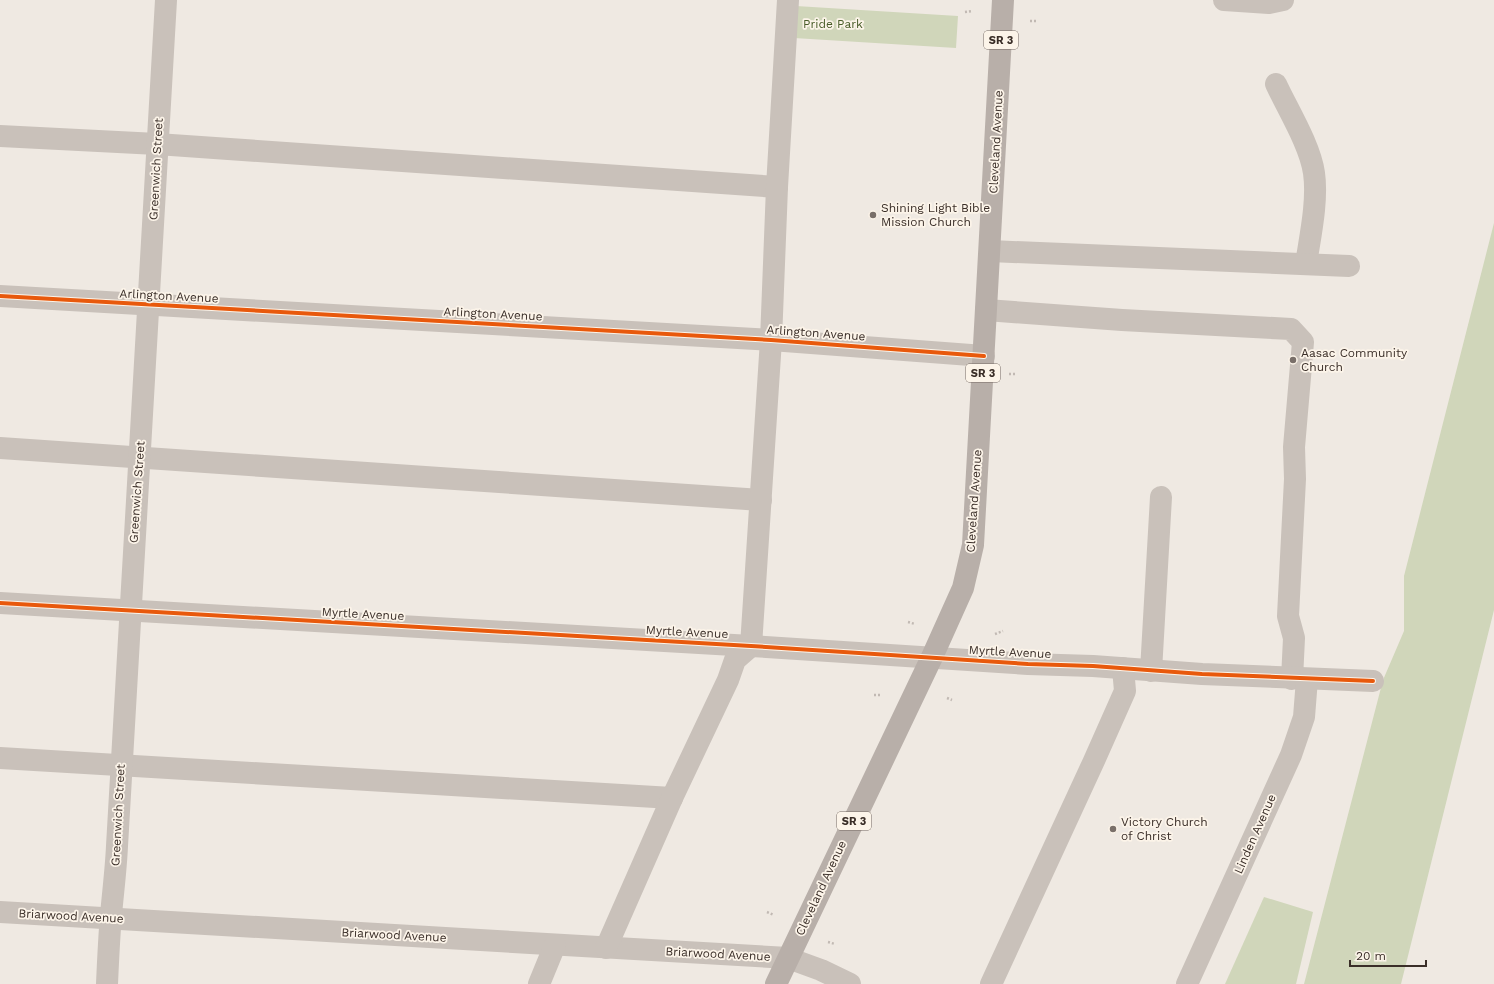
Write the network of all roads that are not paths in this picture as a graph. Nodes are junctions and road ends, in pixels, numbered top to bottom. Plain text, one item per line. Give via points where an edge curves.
1 (166, 0) edge
2 (788, 0) edge
3 (1003, 0) edge
4 (1224, 0) edge
5 (1283, 0) edge
6 (1276, 84) dead end
7 (0, 136) edge
8 (157, 144) junction
9 (777, 187) junction
10 (990, 251) junction
11 (1306, 264) junction
12 (1349, 266) dead end
13 (0, 296) edge
14 (148, 304) junction
15 (986, 310) junction
16 (771, 340) junction
17 (984, 356) junction
18 (0, 448) edge
19 (139, 457) junction
20 (1161, 497) dead end
21 (761, 500) junction
22 (0, 603) edge
23 (129, 611) junction
24 (751, 646) junction
25 (932, 657) junction
26 (1123, 668) junction
27 (1151, 670) junction
28 (1300, 679) junction
29 (1373, 682) dead end
30 (0, 758) edge
31 (121, 766) junction
32 (672, 798) junction
33 (0, 912) edge
34 (110, 918) junction
35 (556, 945) junction
36 (606, 948) junction
37 (788, 958) junction
38 (107, 984) edge
39 (539, 984) edge
40 (776, 984) edge
41 (850, 984) edge
42 (991, 984) edge
43 (1188, 984) edge

1 - 8 street, Greenwich Street
2 - 9 street
3 - 10 main road, Cleveland Avenue / SR 3
4 - 5 street via 1269,3
6 - 11 street via 1307,147 1314,173 1314,209
7 - 8 street
8 - 9 street
8 - 14 street, Greenwich Street
9 - 16 street
10 - 11 street
10 - 15 main road, Cleveland Avenue / SR 3
11 - 12 street
13 - 14 street, Arlington Avenue
14 - 16 street, Arlington Avenue
14 - 19 street, Greenwich Street
15 - 17 main road, Cleveland Avenue / SR 3
15 - 28 street, Linden Avenue via 1291,329 1303,342 1294,447 1295,479 1288,616
16 - 17 street, Arlington Avenue
16 - 21 street
17 - 25 main road, Cleveland Avenue / SR 3 via 973,545 963,588
18 - 19 street
19 - 21 street
19 - 23 street, Greenwich Street
20 - 27 street
21 - 24 street
22 - 23 street, Myrtle Avenue
23 - 24 street, Myrtle Avenue
23 - 31 street, Greenwich Street
24 - 25 street, Myrtle Avenue
24 - 32 street via 735,660
25 - 26 street, Myrtle Avenue
25 - 37 main road, Cleveland Avenue / SR 3
26 - 27 street, Myrtle Avenue
26 - 42 street via 1125,691
27 - 28 street, Myrtle Avenue
28 - 29 street, Myrtle Avenue
28 - 43 street, Linden Avenue via 1304,717 1291,755
30 - 31 street
31 - 32 street
31 - 34 street, Greenwich Street via 117,849
32 - 36 street
33 - 34 street, Briarwood Avenue
34 - 35 street, Briarwood Avenue
34 - 38 street, Greenwich Street
35 - 36 street, Briarwood Avenue
35 - 39 street
36 - 37 street, Briarwood Avenue
37 - 40 main road, Cleveland Avenue / SR 3
37 - 41 street, Briarwood Avenue

